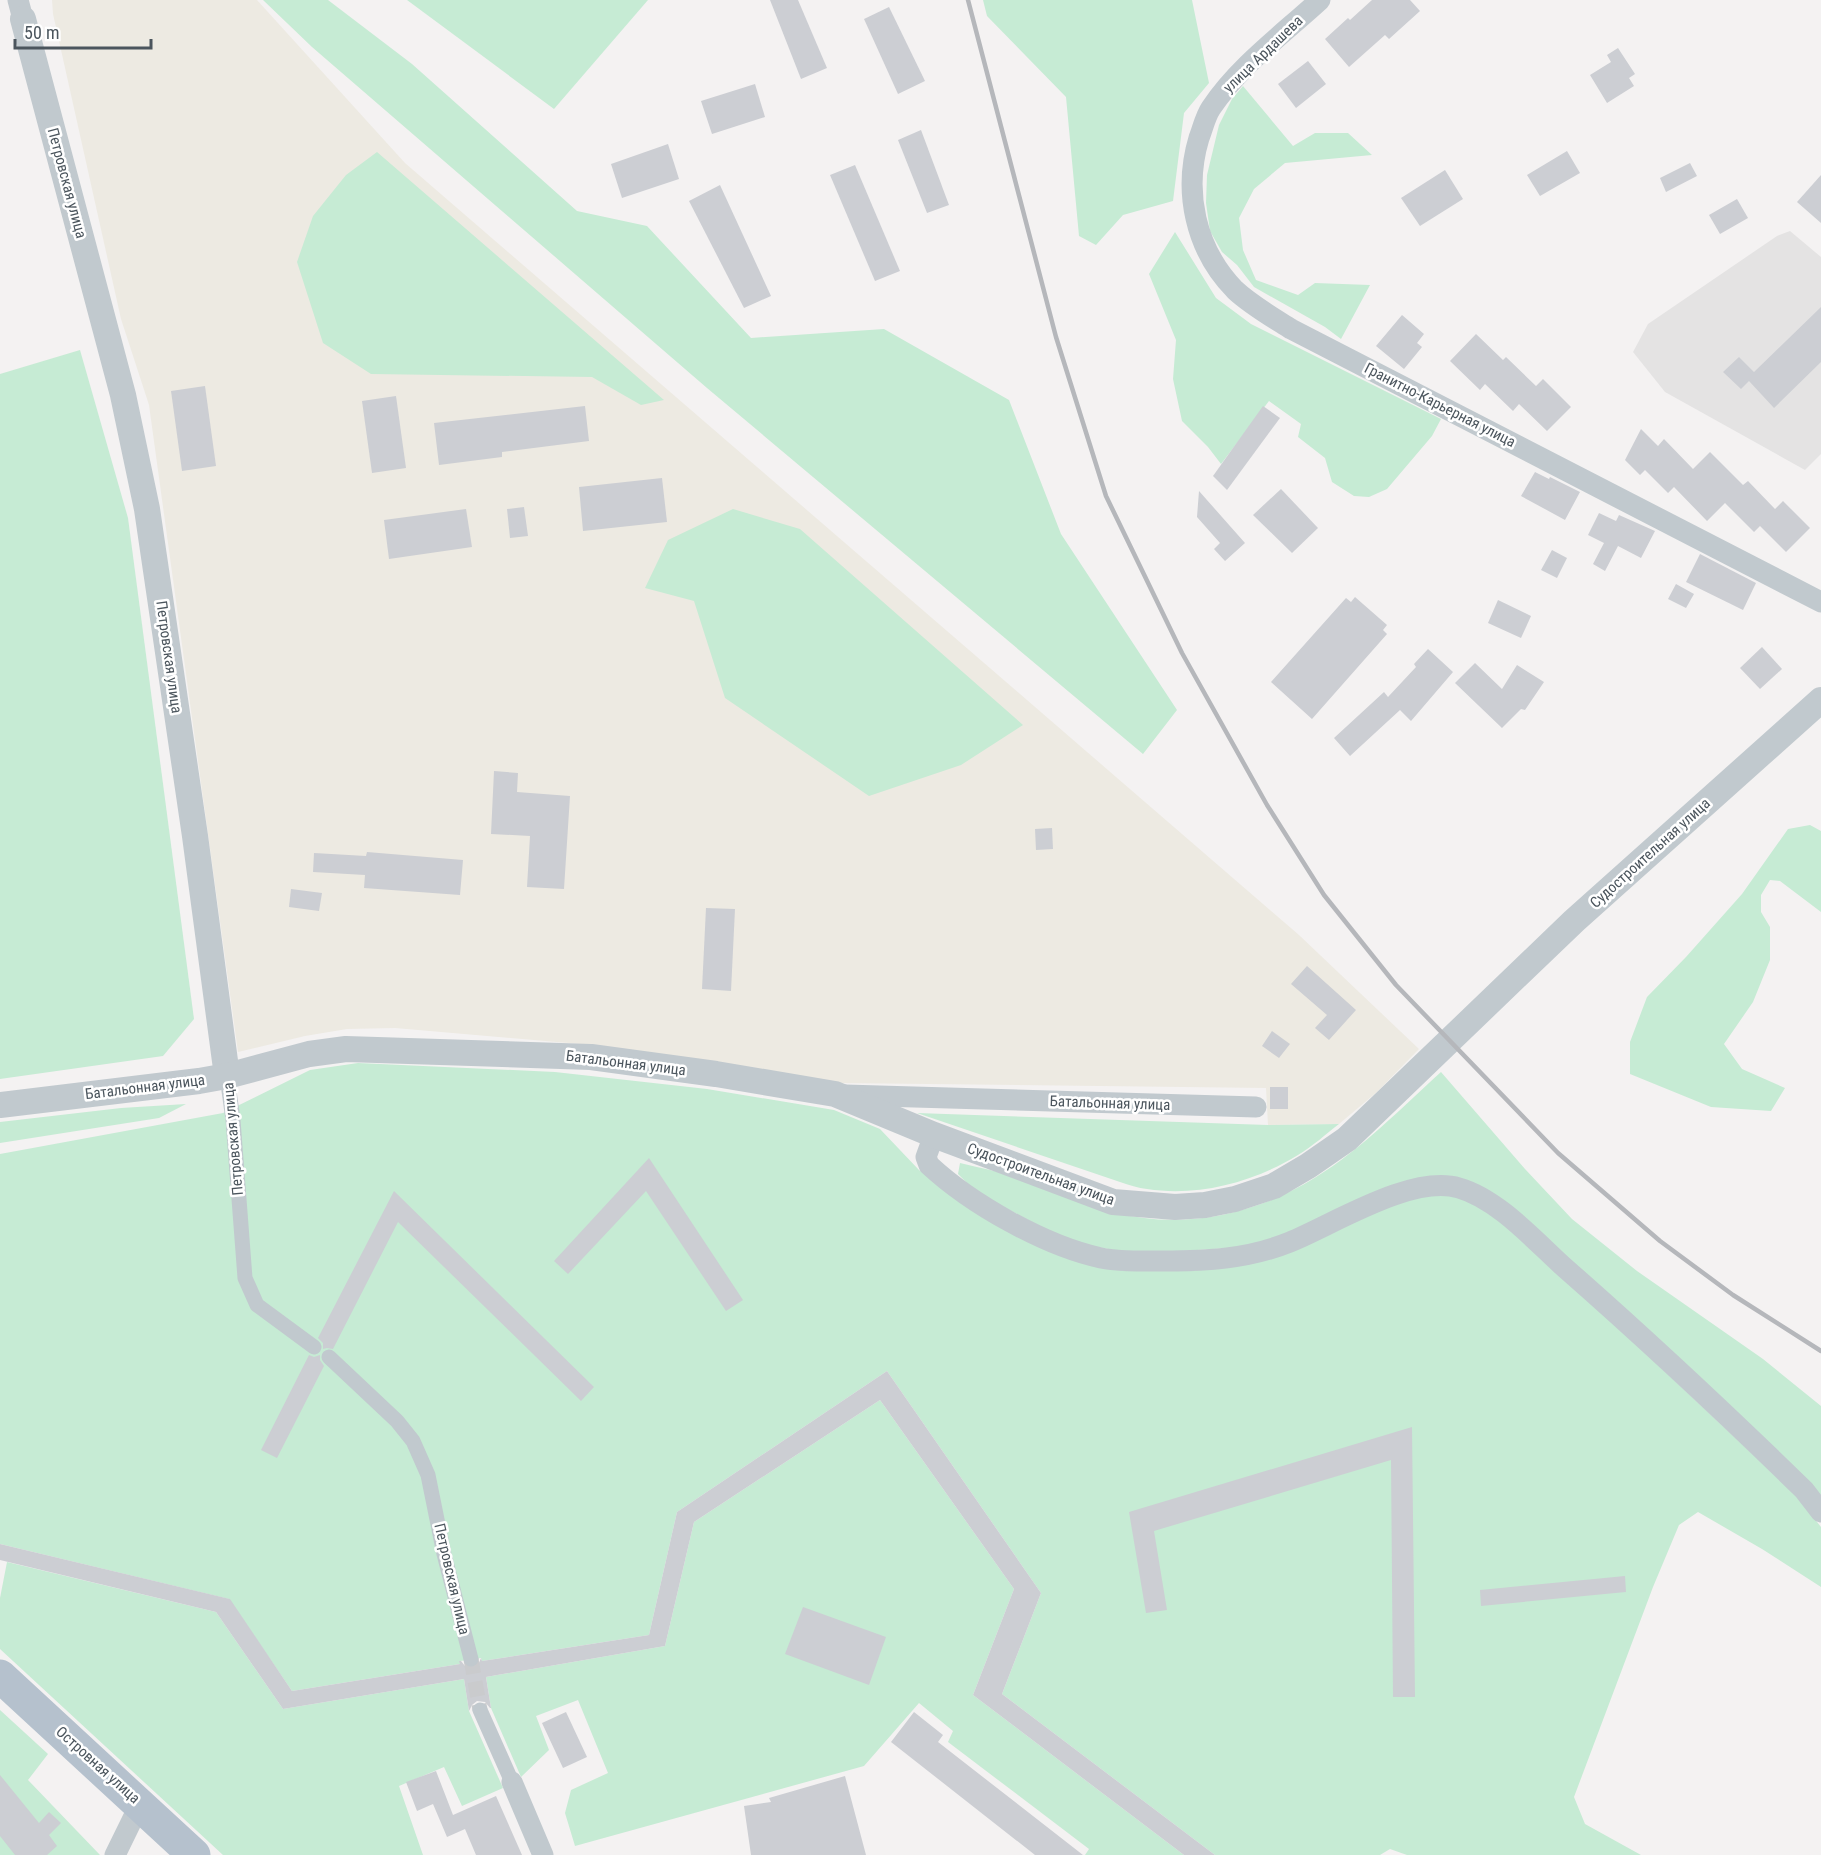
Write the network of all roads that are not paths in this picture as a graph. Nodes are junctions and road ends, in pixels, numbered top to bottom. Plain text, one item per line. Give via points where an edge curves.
1 (1312, 3) edge
2 (22, 6) edge
3 (1209, 111) joint
4 (1821, 602) edge
5 (1821, 700) edge
6 (227, 1077) junction
7 (835, 1094) junction
8 (0, 1105) edge
9 (1256, 1107) dead end
10 (934, 1135) junction
11 (314, 1347) dead end
12 (329, 1357) dead end
13 (1821, 1512) edge
14 (471, 1659) tunnel mouth
15 (0, 1676) edge
16 (480, 1710) tunnel mouth
17 (512, 1782) joint
18 (141, 1804) junction
19 (115, 1855) edge
20 (194, 1855) edge
21 (543, 1855) edge

1 - 3 street, улица Ардашева via 1240,73
2 - 6 street, Петровская улица via 121,385 147,510
3 - 4 street, Гранитно-Карьерная улица via 1192,170 1191,195 1208,250 1235,290 1291,329
5 - 10 street, Судостроительная улица via 1574,921 1347,1138 1274,1186 1205,1205 1113,1202
6 - 7 street, Батальонная улица via 309,1054 396,1049 591,1057
6 - 8 street, Батальонная улица
6 - 11 street, Петровская улица via 245,1278 257,1305
7 - 9 street, Батальонная улица
7 - 10 street, Судостроительная улица
10 - 13 street via 926,1157 929,1165 976,1201 1050,1241 1116,1260 1190,1261 1248,1256 1290,1242 1410,1189 1440,1185 1472,1193 1503,1213 1621,1317 1796,1481
12 - 14 street, Петровская улица via 413,1441 429,1475
15 - 18 main road, Островная улица
16 - 17 street
17 - 21 street
18 - 19 street
18 - 20 main road, Островная улица

